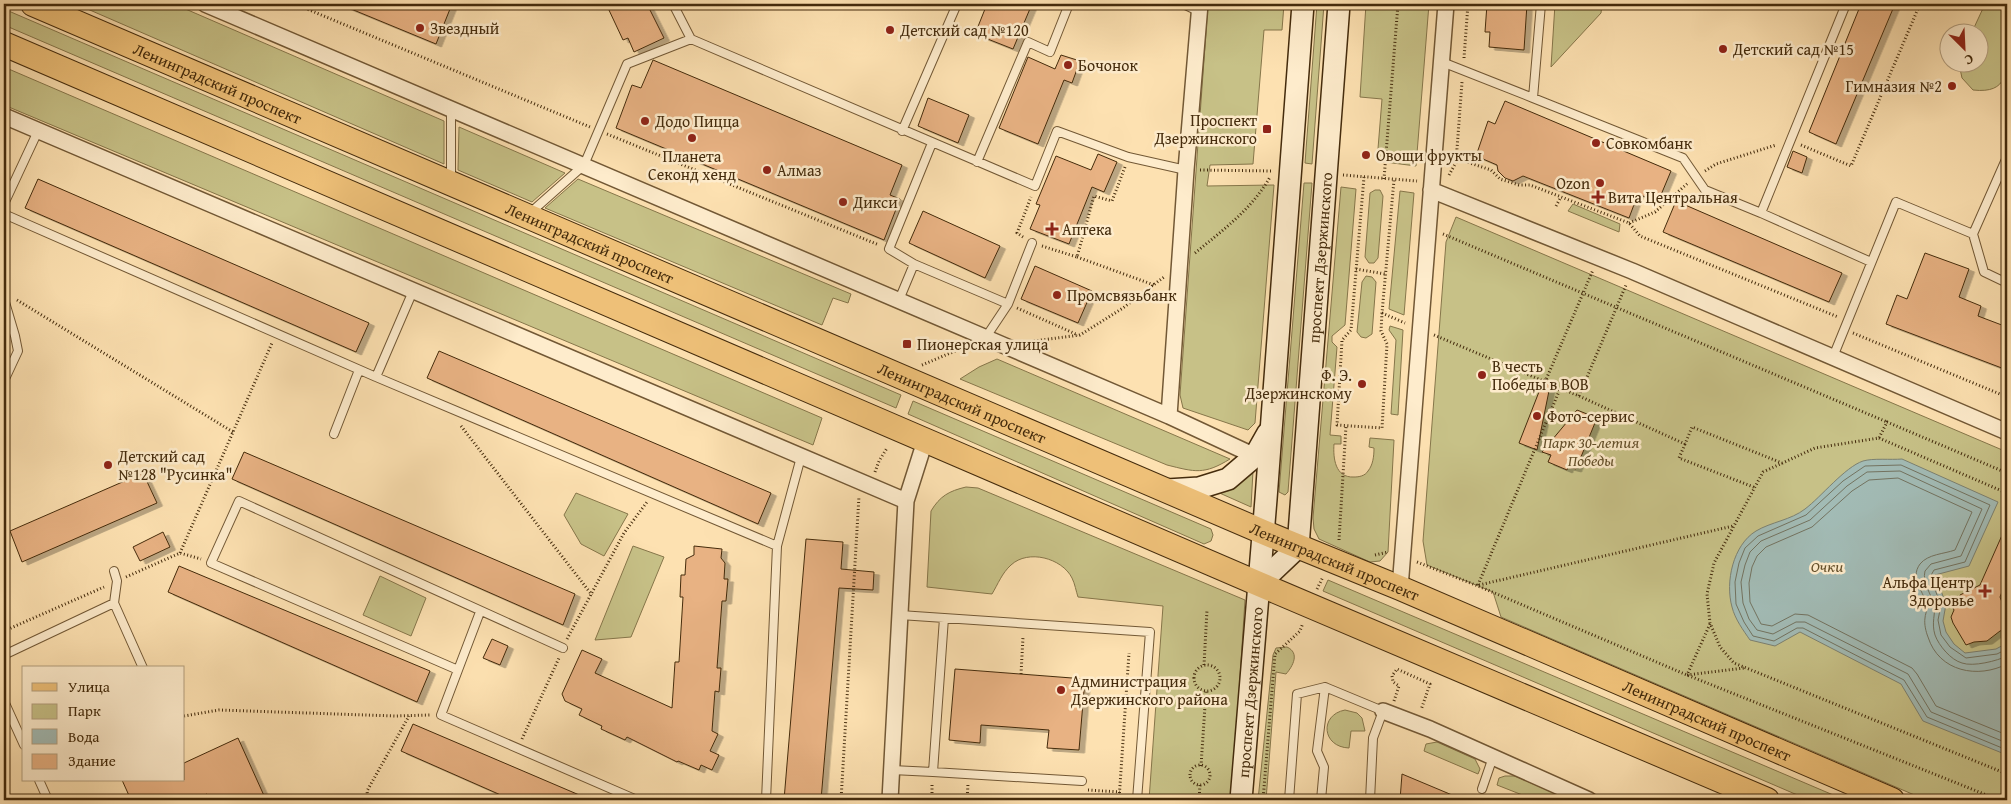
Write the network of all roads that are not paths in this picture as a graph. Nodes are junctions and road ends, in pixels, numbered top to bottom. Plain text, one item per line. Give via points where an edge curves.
1 (33, 4) edge
2 (205, 4) edge
3 (673, 4) edge
4 (957, 4) edge
5 (1069, 4) edge
6 (1183, 4) edge
7 (1303, 4) edge
8 (1339, 4) edge
9 (1446, 4) edge
10 (1541, 4) edge
11 (1846, 4) edge
12 (226, 8) edge
13 (1200, 8) edge
14 (690, 39) junction
15 (4, 44) edge
16 (1442, 62) junction
17 (1533, 98) junction
18 (452, 109) junction
19 (4, 116) edge
20 (38, 131) junction
21 (902, 131) junction
22 (932, 143) junction
23 (2007, 157) edge
24 (977, 162) junction
25 (584, 165) junction
26 (1186, 170) junction
27 (451, 184) junction
28 (1431, 185) junction
29 (4, 204) edge
30 (1761, 213) junction
31 (4, 214) edge
32 (526, 216) junction
33 (1974, 234) junction
34 (1032, 243) road end
35 (1871, 262) junction
36 (914, 264) junction
37 (2007, 283) edge
38 (413, 292) junction
39 (4, 299) edge
40 (899, 300) junction
41 (1008, 304) junction
42 (986, 337) junction
43 (1833, 357) junction
44 (360, 370) junction
45 (376, 377) junction
46 (4, 381) edge
47 (1169, 416) junction
48 (1271, 429) junction
49 (2007, 432) edge
50 (334, 434) dead end
51 (925, 440) junction
52 (1255, 456) junction
53 (801, 457) junction
54 (1167, 490) junction
55 (906, 500) junction
56 (1263, 532) junction
57 (777, 546) junction
58 (1298, 546) junction
59 (114, 571) dead end
60 (1259, 584) junction
61 (1400, 588) junction
62 (114, 603) junction
63 (480, 612) junction
64 (900, 615) junction
65 (944, 618) junction
66 (563, 648) road end
67 (4, 655) edge
68 (142, 666) edge
69 (458, 670) junction
70 (1325, 687) junction
71 (4, 701) edge
72 (1388, 707) junction
73 (22, 742) edge
74 (1493, 757) junction
75 (892, 770) junction
76 (933, 772) junction
77 (1082, 781) dead end
78 (40, 782) edge
79 (1482, 789) dead end
80 (48, 800) edge
81 (637, 800) edge
82 (766, 800) edge
83 (890, 800) edge
84 (1137, 800) edge
85 (1241, 800) edge
86 (1289, 800) edge
87 (1321, 800) edge
88 (1370, 800) edge
89 (1589, 800) edge
90 (1766, 800) edge
91 (1892, 800) edge

1 - 27 main road, Ленинградский проспект
2 - 12 street
3 - 14 lane
4 - 21 lane
5 - 24 lane via 1050,52 1028,42
6 - 13 lane
7 - 48 main road, проспект Дзержинского
8 - 58 main road, проспект Дзержинского
9 - 16 street
10 - 17 lane
11 - 30 lane
12 - 18 street
13 - 26 street
14 - 21 lane
14 - 25 lane via 627,64
15 - 51 main road
16 - 17 lane
16 - 28 street
17 - 30 lane via 1683,158 1704,190
18 - 25 street
18 - 27 lane
19 - 20 street
20 - 29 lane
20 - 38 street
21 - 22 lane
22 - 24 lane
22 - 36 lane via 889,249
23 - 33 lane
24 - 26 lane via 1034,186 1057,132 1128,157
25 - 32 lane
25 - 40 street
26 - 47 street
27 - 32 main road, Ленинградский проспект
28 - 43 street
28 - 61 street
30 - 35 lane
31 - 44 lane
32 - 54 main road, Ленинградский проспект
33 - 35 lane via 1896,202
33 - 37 lane via 1984,272
34 - 41 lane
35 - 43 lane
36 - 40 lane
36 - 41 lane
38 - 45 lane
38 - 53 street
39 - 46 lane via 18,351
40 - 42 street
41 - 42 lane
42 - 47 street
43 - 49 street
44 - 45 lane
44 - 50 lane
45 - 57 lane
47 - 52 street
48 - 52 main road
48 - 56 main road, проспект Дзержинского
51 - 55 street
51 - 60 main road
52 - 54 main road via 1228,479 1199,488
53 - 55 street
53 - 57 lane
54 - 56 main road, Ленинградский проспект
55 - 64 street
56 - 58 main road, Ленинградский проспект
56 - 60 main road, проспект Дзержинского
57 - 82 lane
58 - 60 main road, проспект Дзержинского
58 - 61 main road, Ленинградский проспект
59 - 62 lane via 118,581
60 - 85 main road, проспект Дзержинского
60 - 90 main road
61 - 91 main road, Ленинградский проспект
62 - 67 lane
62 - 68 lane
63 - 66 lane
63 - 69 lane
63 - 69 lane via 239,501 211,563
64 - 65 lane
64 - 75 street
65 - 76 lane
65 - 84 lane via 1150,632
69 - 81 lane via 440,715
70 - 72 lane
70 - 86 lane via 1297,694
70 - 87 lane via 1317,751 1324,767
71 - 73 lane
72 - 74 street
72 - 88 lane via 1373,738
74 - 79 lane
74 - 89 street
75 - 76 lane
75 - 83 street
76 - 77 lane
78 - 80 lane

